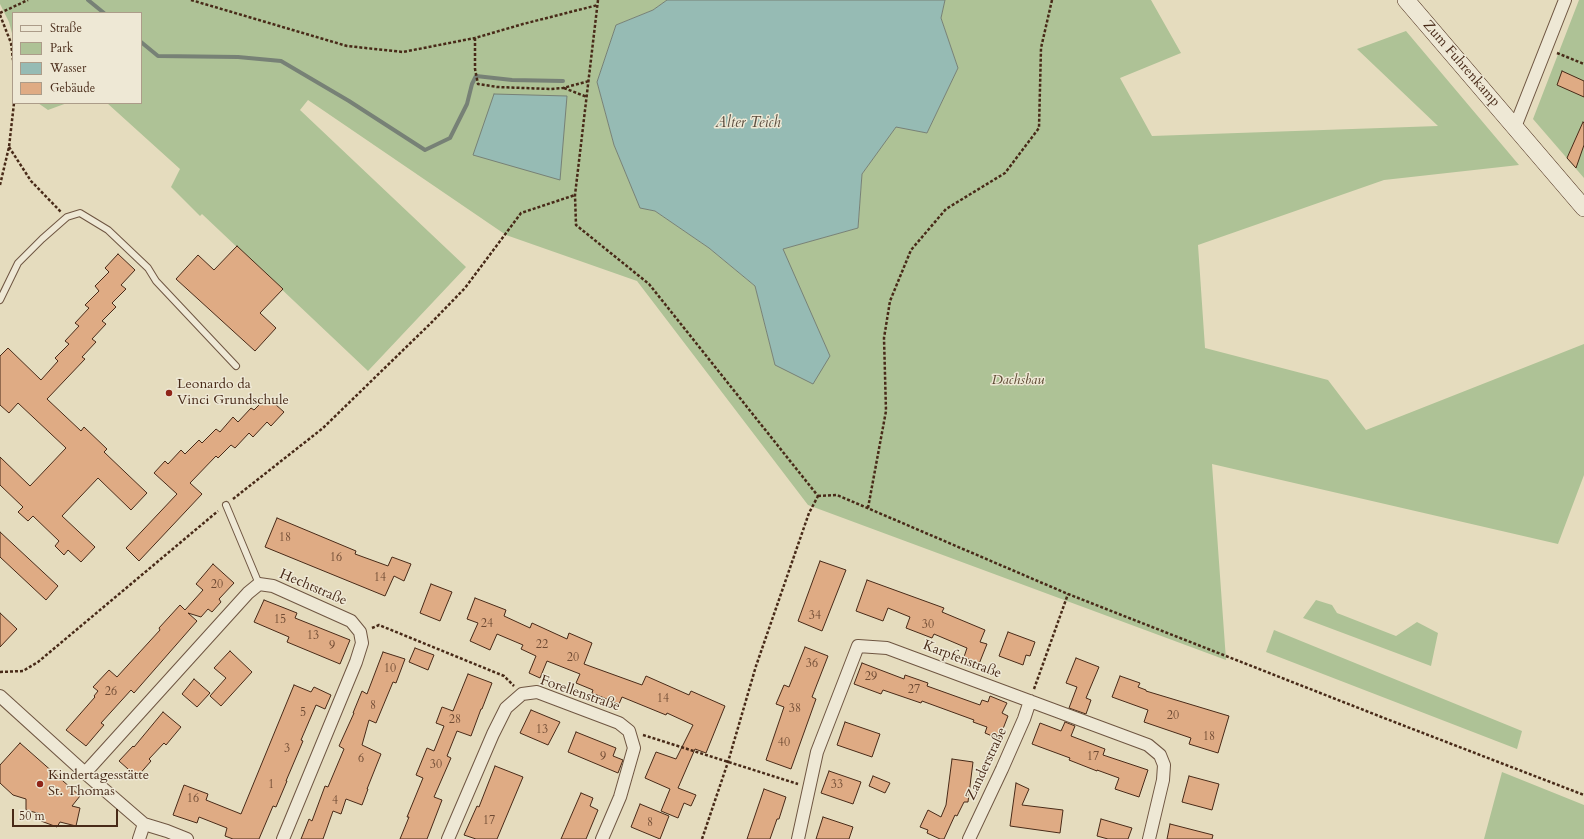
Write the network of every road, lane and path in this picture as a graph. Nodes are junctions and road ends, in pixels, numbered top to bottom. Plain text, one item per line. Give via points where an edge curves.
1 (28, 0) edge
2 (191, 0) edge
3 (598, 0) edge
4 (1052, 0) edge
5 (1406, 0) edge
6 (1565, 0) edge
7 (598, 5) junction
8 (0, 14) edge
9 (475, 38) junction
10 (1545, 49) junction
11 (12, 52) edge
12 (1584, 64) edge
13 (589, 81) junction
14 (563, 88) junction
15 (587, 97) junction
16 (14, 104) edge
17 (1515, 127) junction
18 (9, 147) junction
19 (2, 170) edge
20 (0, 185) edge
21 (575, 195) junction
22 (1584, 208) edge
23 (67, 217) junction
24 (0, 300) edge
25 (236, 366) dead end
26 (818, 496) junction
27 (226, 505) junction
28 (868, 508) junction
29 (259, 584) junction
30 (1068, 594) junction
31 (360, 632) junction
32 (0, 672) edge
33 (522, 694) junction
34 (0, 696) edge
35 (1030, 701) junction
36 (629, 731) junction
37 (728, 762) junction
38 (85, 773) junction
39 (809, 787) junction
40 (1584, 795) edge
41 (144, 824) junction
42 (139, 839) edge
43 (188, 839) edge
44 (283, 839) edge
45 (448, 839) edge
46 (602, 839) edge
47 (702, 839) edge
48 (798, 839) edge
49 (969, 839) edge
50 (1149, 839) edge

1 - 8 path
2 - 9 path via 347,46 403,52
3 - 7 path
4 - 28 path via 1042,48 1039,128 1005,173 946,209 911,250 890,301 884,338 886,411
5 - 17 street, Zum Fuhrenkamp
6 - 10 street, Zum Fuhrenkamp
7 - 9 path
7 - 13 path
8 - 11 path
9 - 14 path via 475,70 478,84 497,87
10 - 12 path
10 - 17 street, Zum Fuhrenkamp
13 - 14 path
13 - 15 path
14 - 15 path
15 - 21 path
16 - 18 path
17 - 22 street, Zum Fuhrenkamp
18 - 19 path
18 - 23 path via 31,181
19 - 20 path
21 - 26 path via 576,224 649,284
21 - 27 path via 521,213 465,288 432,322 323,428
23 - 24 lane via 18,263
23 - 25 lane via 80,213 108,230 148,268 156,281
26 - 28 path via 837,495
26 - 37 path via 809,513 756,666
27 - 29 lane
27 - 32 path via 38,662 23,671
28 - 30 path
29 - 31 street, Hechtstraße via 273,586 351,621
29 - 38 street, Hechtstraße via 248,592
30 - 35 path
30 - 40 path
31 - 33 path via 380,625 504,676
31 - 44 street via 362,643 356,662
33 - 36 street, Forellenstraße via 537,692 619,724
33 - 45 street, Forellenstraße via 506,708 499,721
34 - 38 street
35 - 39 street, Karpfenstraße via 887,648 858,646 817,752
35 - 49 street, Zanderstraße
35 - 50 street, Karpfenstraße via 1148,745 1160,756 1164,765 1163,780
36 - 37 path
36 - 46 street, Forellenstraße via 634,748 620,797
37 - 39 path
37 - 47 path
38 - 41 street
39 - 48 street, Karpfenstraße
41 - 42 street
41 - 43 street

